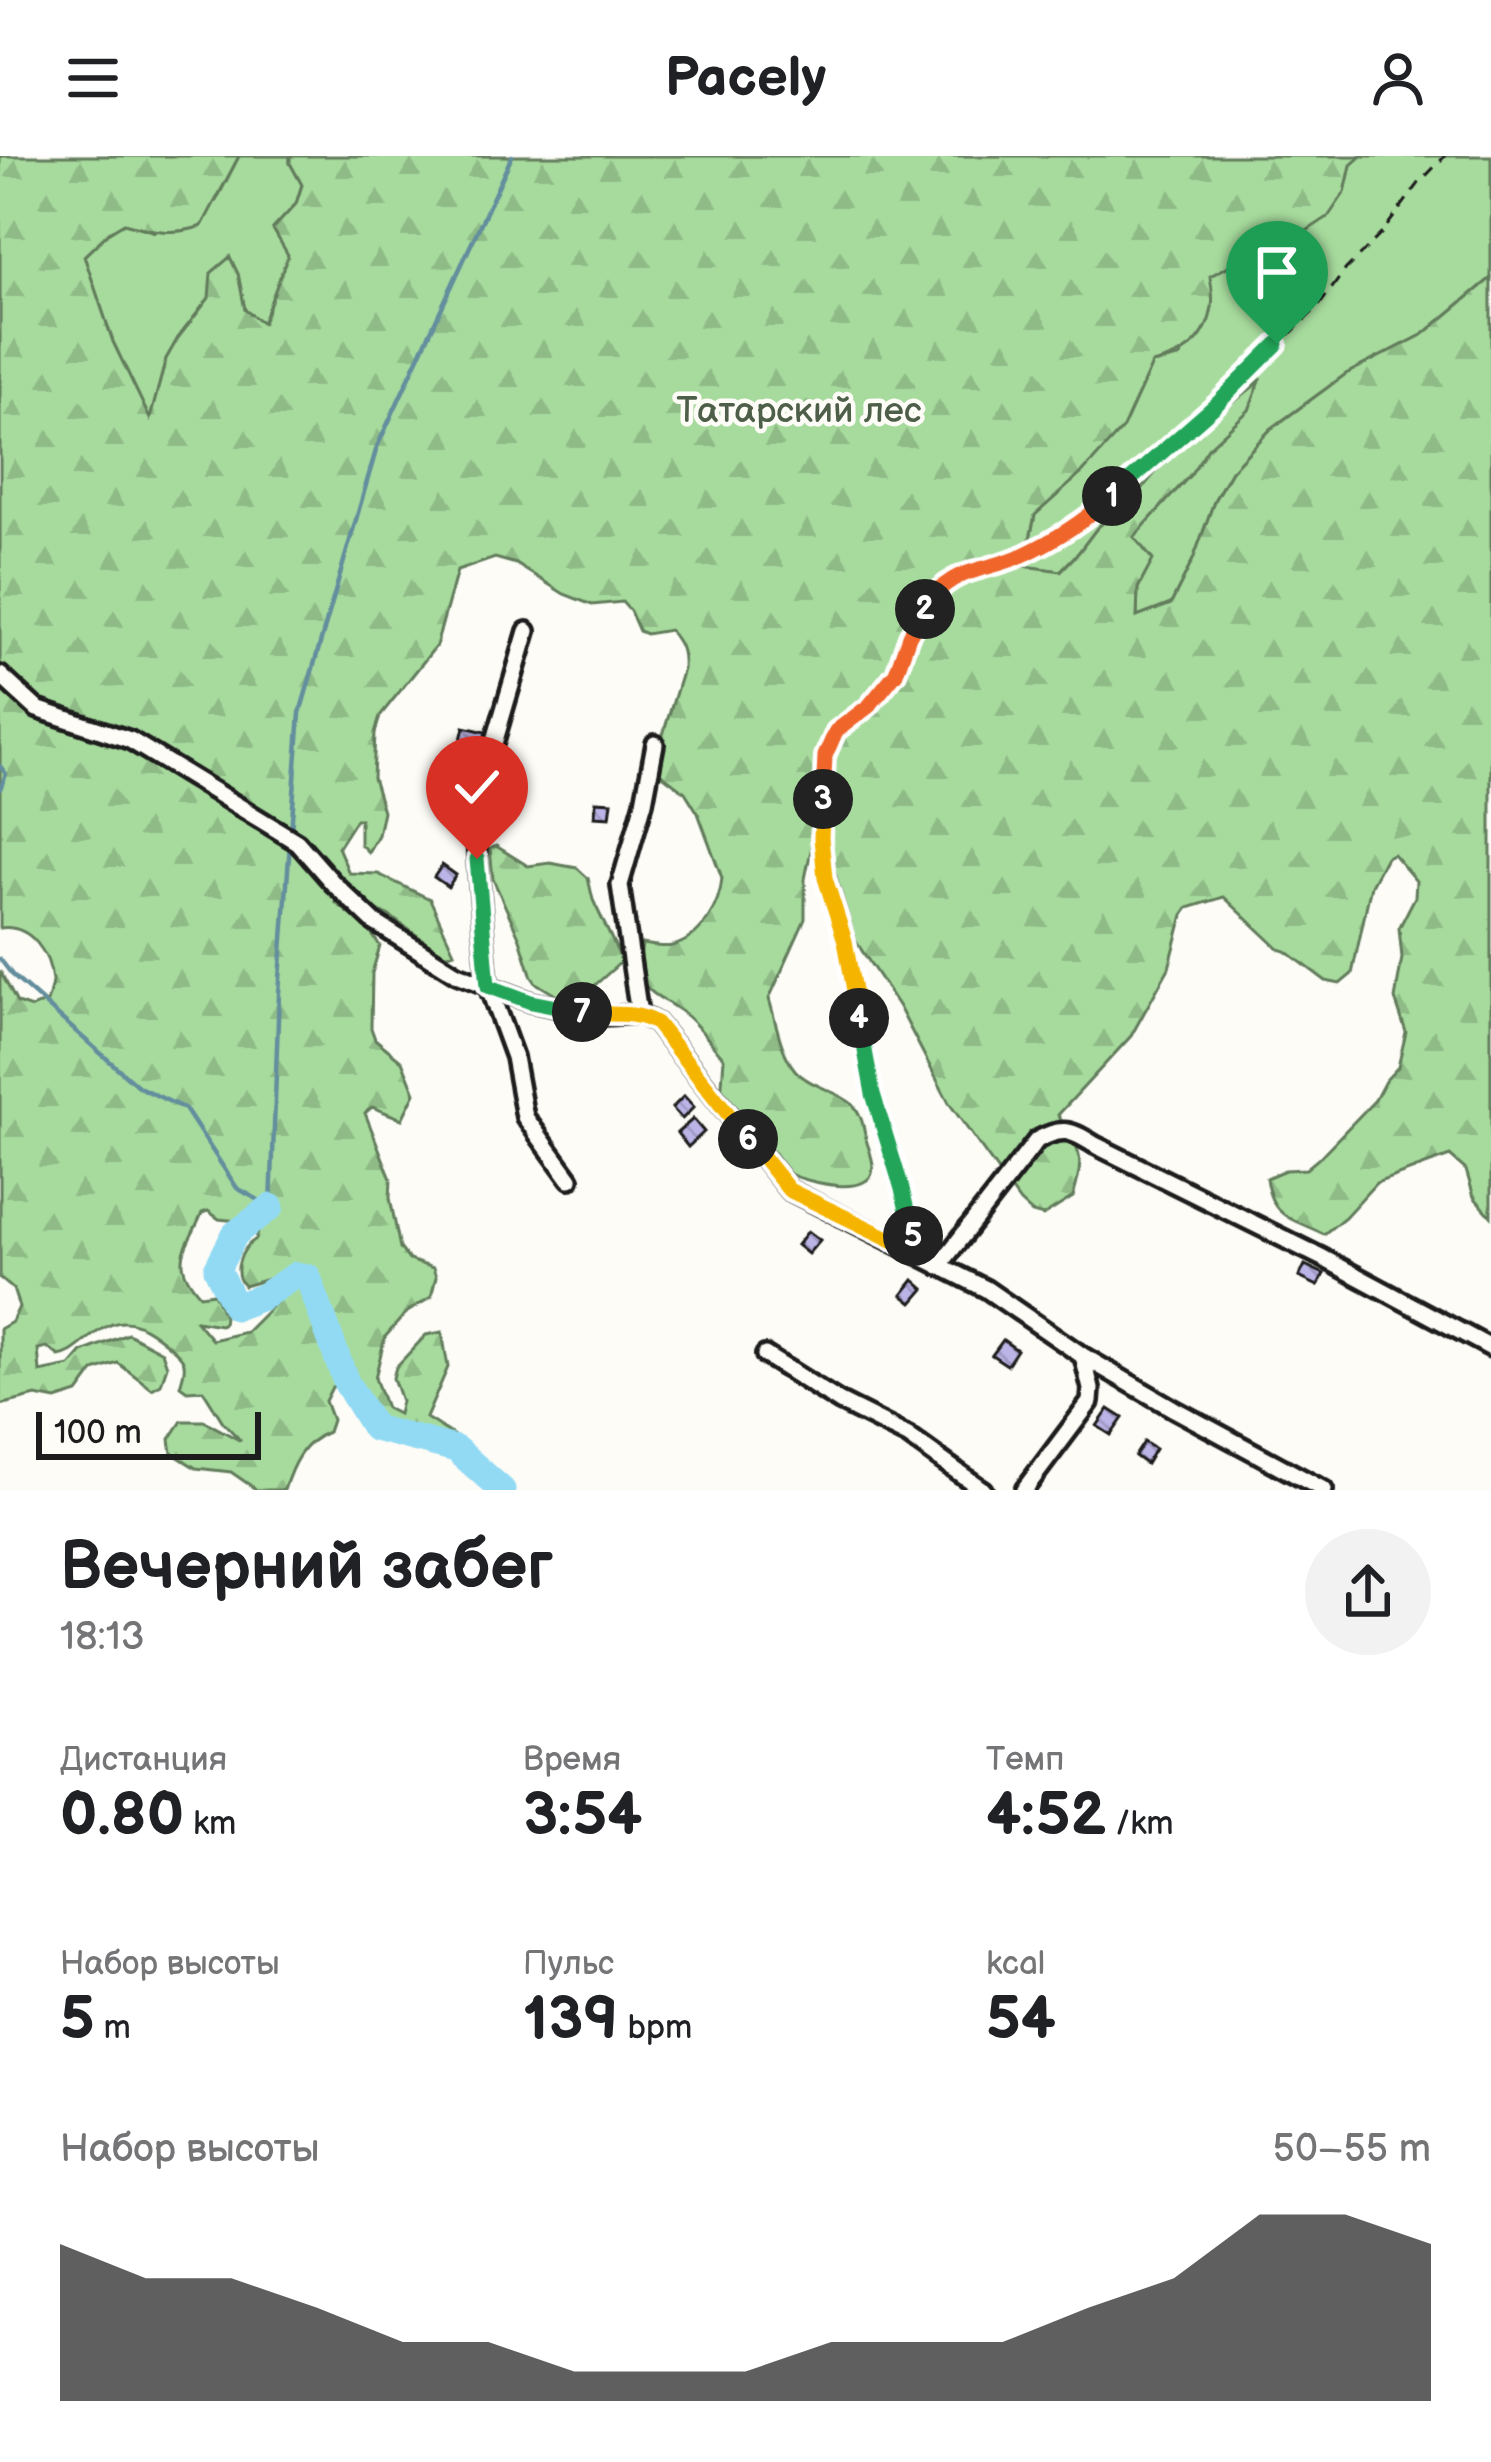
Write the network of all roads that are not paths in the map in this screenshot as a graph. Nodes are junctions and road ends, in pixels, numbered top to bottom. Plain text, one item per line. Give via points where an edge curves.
1 (527, 631) dead end
2 (0, 675) edge
3 (655, 744) dead end
4 (488, 986) junction
5 (639, 1014) junction
6 (570, 1179) dead end
7 (939, 1265) junction
8 (1491, 1348) edge
9 (765, 1355) dead end
10 (1083, 1356) junction
11 (983, 1490) edge
12 (1024, 1490) edge
13 (1324, 1490) edge

1 - 4 street via 476,806
2 - 4 street via 37,710 130,740 241,806 296,842 374,922
3 - 5 street via 620,885
4 - 5 street via 601,1016
4 - 6 street via 525,1118
5 - 7 street via 656,1023 789,1190
7 - 8 street via 1037,1140 1074,1132
7 - 10 street
9 - 11 street via 908,1436
10 - 12 street via 1090,1402
10 - 13 street

